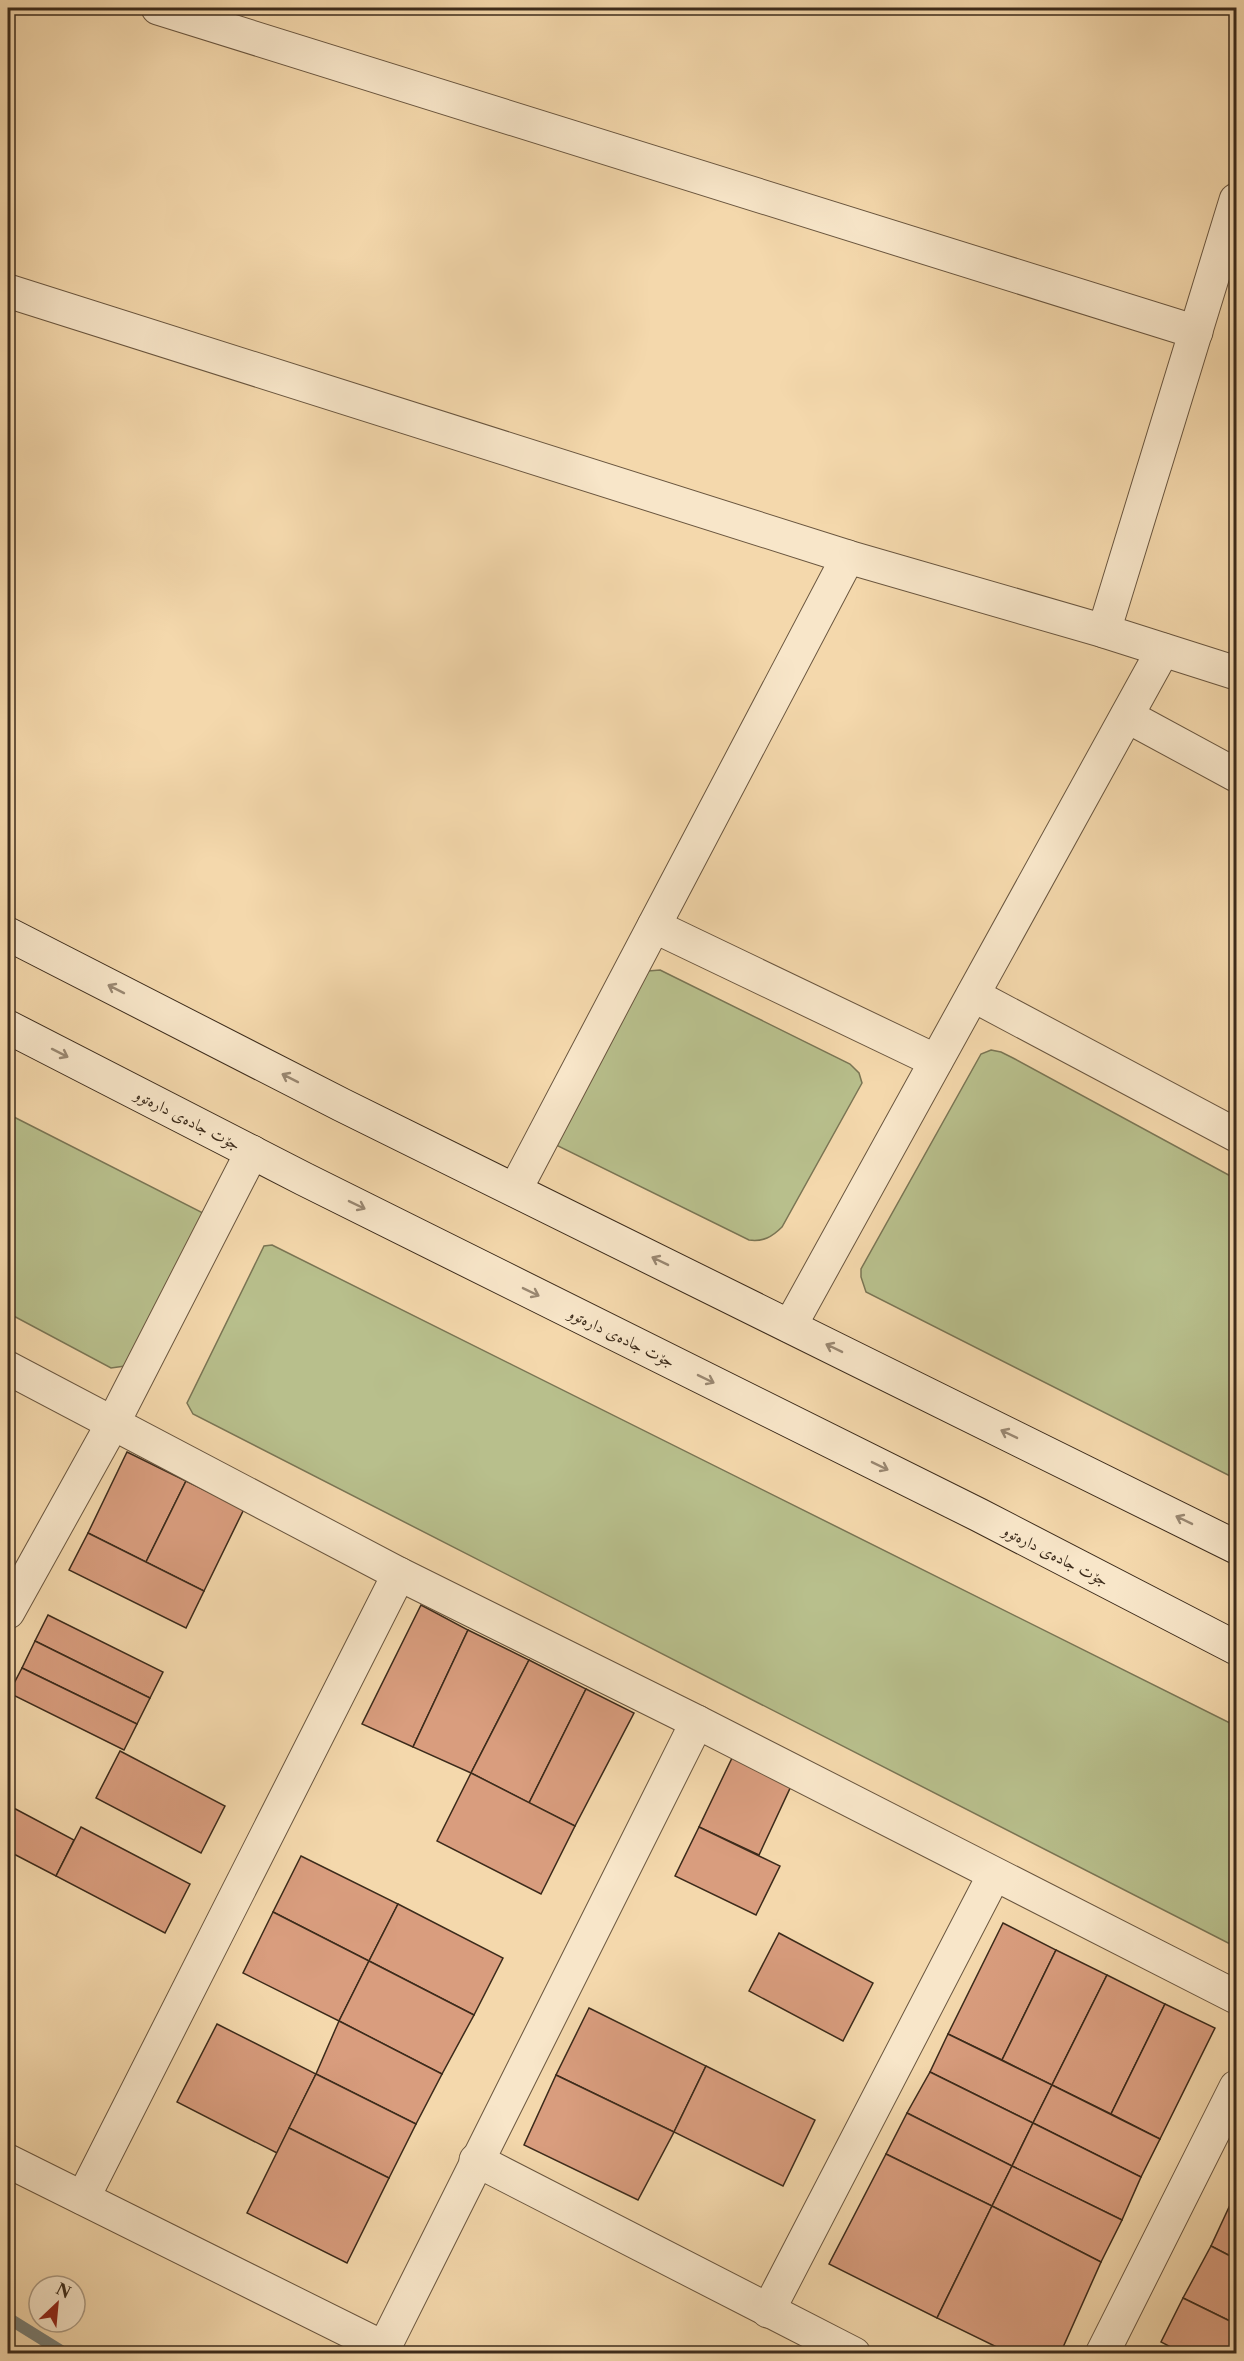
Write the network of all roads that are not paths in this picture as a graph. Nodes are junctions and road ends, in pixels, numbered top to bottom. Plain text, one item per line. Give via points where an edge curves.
1 (158, 8) edge
2 (1236, 200) edge
3 (8, 291) edge
4 (1196, 332) junction
5 (848, 557) junction
6 (1104, 631) junction
7 (1163, 651) junction
8 (1236, 673) edge
9 (1127, 716) junction
10 (1236, 775) edge
11 (654, 926) junction
12 (8, 934) edge
13 (973, 995) junction
14 (8, 1027) edge
15 (936, 1061) junction
16 (1236, 1136) edge
17 (252, 1152) junction
18 (515, 1190) junction
19 (789, 1326) junction
20 (8, 1368) edge
21 (113, 1423) junction
22 (1236, 1547) edge
23 (399, 1574) junction
24 (8, 1612) edge
25 (1236, 1648) edge
26 (697, 1722) junction
27 (994, 1875) junction
28 (1236, 1997) edge
29 (1236, 2087) edge
30 (476, 2160) junction
31 (8, 2161) edge
32 (83, 2198) junction
33 (768, 2311) junction
34 (854, 2354) edge
35 (1102, 2354) edge

1 - 4 street
2 - 4 street
3 - 5 street
4 - 6 street
5 - 6 street
5 - 11 street
6 - 7 street
7 - 8 street
7 - 9 street
9 - 10 street
9 - 13 street
11 - 15 street
11 - 18 street
18 -> 12 street
13 - 15 street
13 - 16 street
14 -> 17 street, جۆت جادەی دارەتوو
15 - 19 street
17 - 21 street
17 -> 25 street, جۆت جادەی دارەتوو
19 -> 18 street
22 -> 19 street
20 - 21 street
21 - 23 street
21 - 24 street
23 - 26 street
23 - 32 street
26 - 27 street
26 - 30 street
27 - 28 street
27 - 33 street
29 - 35 street
30 - 32 street via 384,2348
30 - 33 street
31 - 32 street
33 - 34 street

